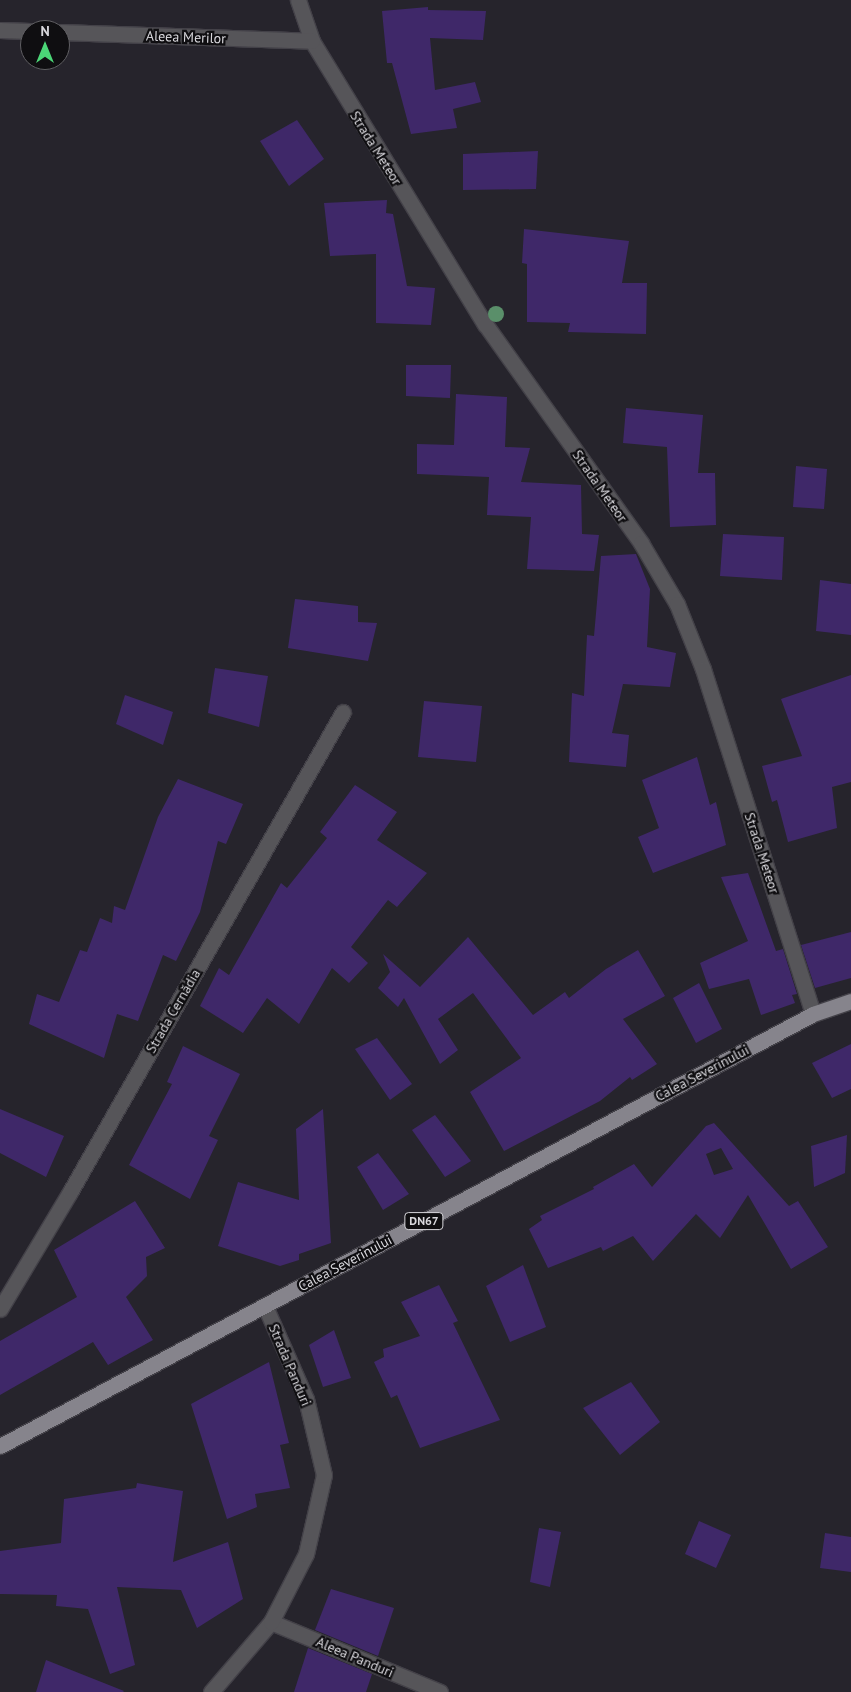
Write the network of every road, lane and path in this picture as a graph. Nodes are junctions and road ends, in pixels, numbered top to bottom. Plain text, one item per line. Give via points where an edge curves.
1 (298, 0) edge
2 (0, 30) edge
3 (20, 31) edge
4 (70, 32) edge
5 (312, 41) junction
6 (343, 712) dead end
7 (851, 1001) edge
8 (813, 1014) junction
9 (265, 1306) junction
10 (0, 1308) edge
11 (0, 1446) edge
12 (271, 1622) junction
13 (211, 1692) edge
14 (440, 1692) edge

1 - 5 street, Strada Meteor
2 - 3 street
4 - 5 street, Aleea Merilor
5 - 8 street, Strada Meteor via 485,324 641,543 678,604 703,669
6 - 10 street, Strada Cernădia via 70,1192
7 - 8 main road, Calea Severinului / DN67
8 - 9 main road, Calea Severinului / DN67
9 - 11 main road, Calea Severinului / DN67
9 - 12 street, Strada Panduri via 306,1399 324,1475 306,1554
12 - 13 street, Strada Panduri
12 - 14 street, Aleea Panduri

